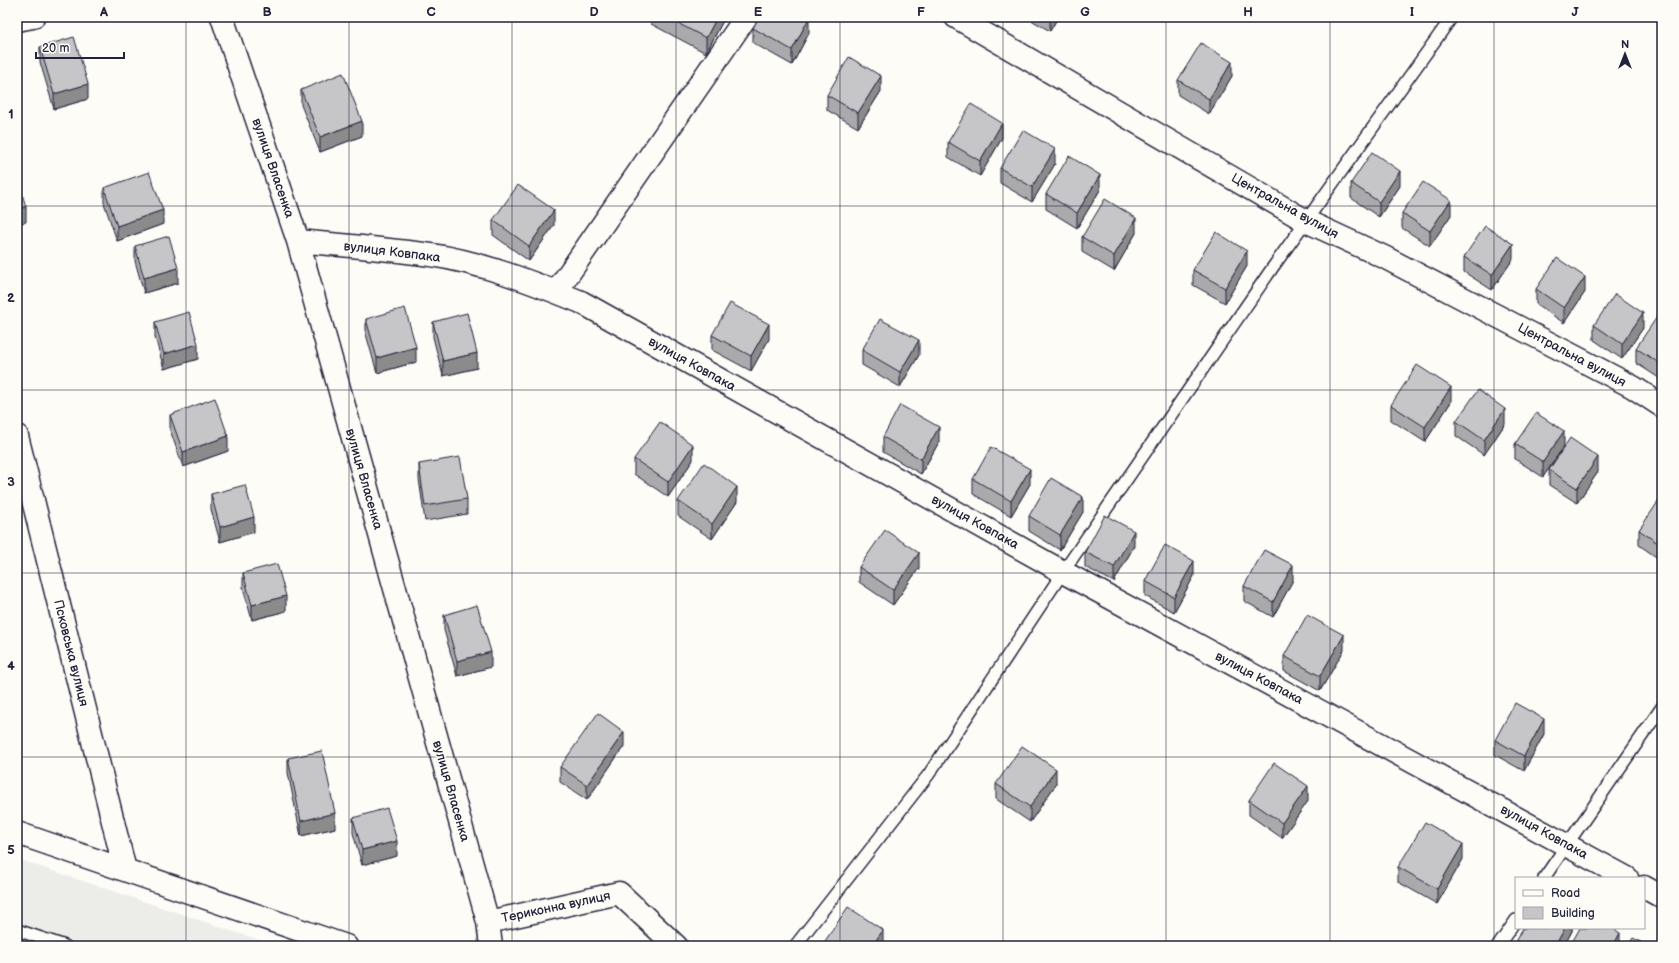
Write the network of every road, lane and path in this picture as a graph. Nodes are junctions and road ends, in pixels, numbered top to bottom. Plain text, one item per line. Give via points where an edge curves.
1 (33, 17) edge
2 (222, 17) edge
3 (746, 17) edge
4 (956, 17) edge
5 (1452, 17) edge
6 (17, 20) edge
7 (1306, 221) junction
8 (298, 241) junction
9 (556, 292) junction
10 (1662, 406) edge
11 (17, 436) edge
12 (1063, 572) junction
13 (1662, 707) edge
14 (17, 833) edge
15 (1566, 844) junction
16 (125, 870) junction
17 (1545, 877) edge
18 (1625, 877) edge
19 (1645, 888) edge
20 (1662, 897) edge
21 (1515, 921) edge
22 (488, 922) junction
23 (17, 930) edge
24 (65, 946) edge
25 (346, 946) edge
26 (491, 946) edge
27 (676, 946) edge
28 (795, 946) edge
29 (1498, 946) edge

1 - 6 street
2 - 8 street, вулиця Власенка
3 - 9 street
4 - 7 street, Центральна вулиця
5 - 7 lane
7 - 10 street, Центральна вулиця via 1384,257 1633,387
7 - 12 lane
8 - 9 street, вулиця Ковпака via 432,255 496,271
8 - 22 street, вулиця Власенка
9 - 12 street, вулиця Ковпака via 581,302
11 - 16 street, Псковська вулиця
12 - 15 street, вулиця Ковпака
12 - 28 lane via 929,774
13 - 15 lane
14 - 16 street
15 - 17 lane
15 - 18 street, вулиця Ковпака
16 - 25 street
19 - 20 street
21 - 29 lane
22 - 26 street, вулиця Власенка
22 - 27 street, Териконна вулиця via 619,893
23 - 24 lane

